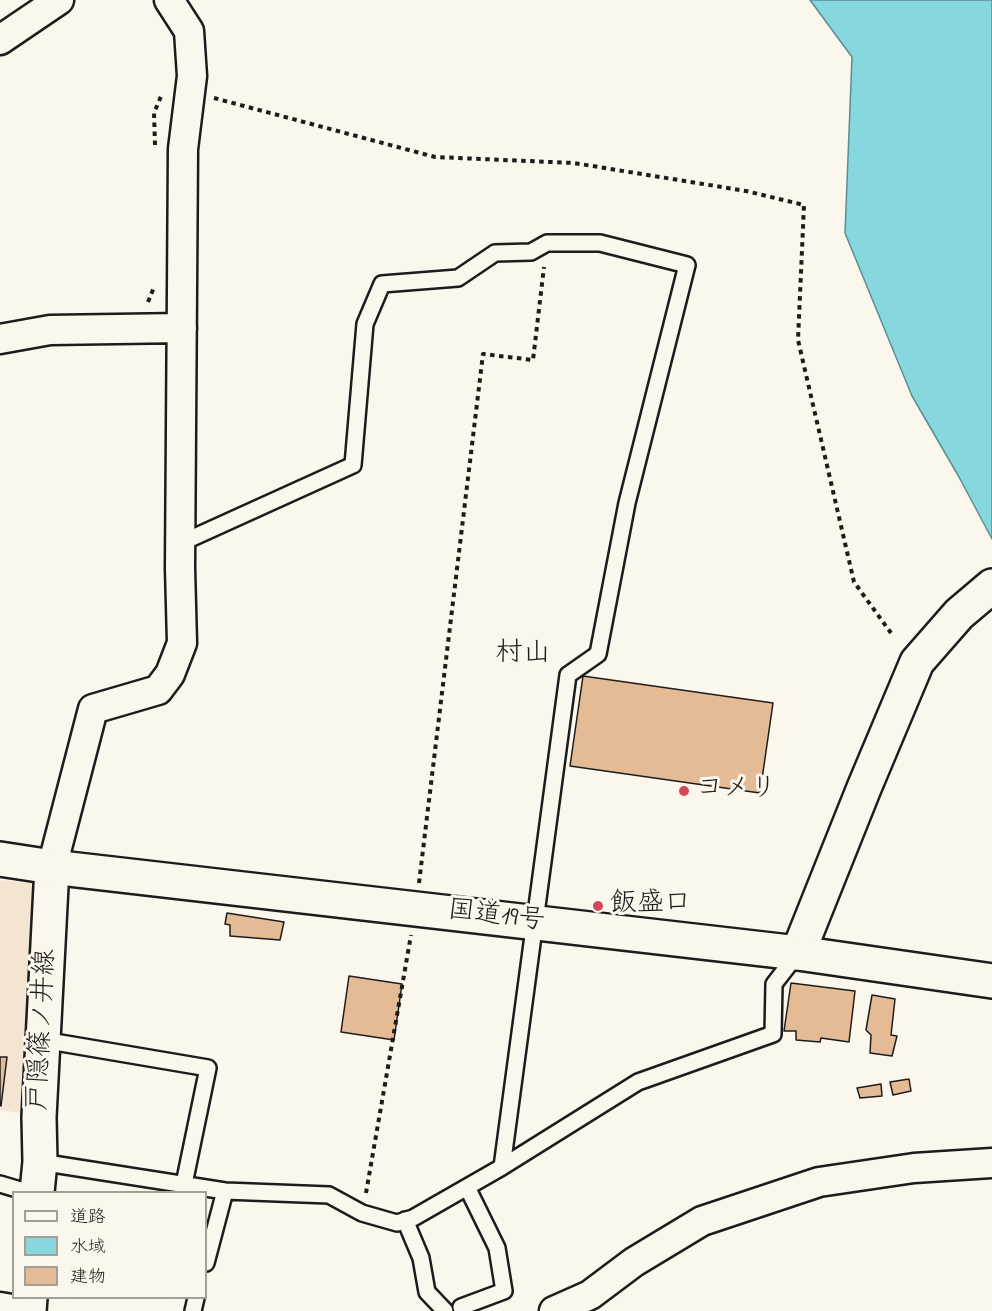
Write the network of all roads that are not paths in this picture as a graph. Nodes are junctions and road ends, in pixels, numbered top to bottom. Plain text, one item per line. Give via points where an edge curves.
1 (59, 0) edge
2 (169, 0) edge
3 (0, 40) edge
4 (182, 328) junction
5 (0, 339) edge
6 (181, 543) junction
7 (992, 586) edge
8 (0, 859) edge
9 (52, 867) junction
10 (534, 922) junction
11 (798, 953) junction
12 (992, 981) edge
13 (43, 1040) junction
14 (992, 1163) edge
15 (502, 1167) junction
16 (39, 1177) edge
17 (0, 1184) edge
18 (184, 1184) junction
19 (467, 1187) junction
20 (24, 1191) edge
21 (225, 1191) junction
22 (405, 1221) junction
23 (207, 1259) edge
24 (0, 1307) edge
25 (461, 1307) dead end
26 (24, 1311) edge
27 (445, 1311) edge
28 (554, 1311) edge

1 - 3 street
2 - 4 street via 189,31 192,75 183,148
4 - 5 street via 50,330
4 - 6 street
6 - 9 street via 182,643 170,674 158,690 93,709
6 - 10 lane via 353,465 365,324 382,284 458,278 495,253 531,252 547,243 600,243 687,266 627,503 598,654 568,675
7 - 11 main road via 959,614 917,662
8 - 9 main road, 国道19号
9 - 10 main road, 国道19号
9 - 13 main road, 戸隠篠ノ井線
10 - 11 main road, 国道19号
10 - 15 lane
11 - 12 main road, 国道19号
11 - 15 lane via 774,984 773,1034 638,1082
13 - 16 main road, 戸隠篠ノ井線
13 - 18 lane via 208,1068
14 - 28 street via 914,1168 819,1182 702,1221 634,1262 590,1295
15 - 19 lane
16 - 18 lane
17 - 20 lane
18 - 21 lane
19 - 22 lane
19 - 25 lane via 497,1248 504,1291
21 - 22 lane via 329,1195 362,1214 397,1223
21 - 23 lane
22 - 27 lane via 421,1258 427,1292
24 - 26 street

